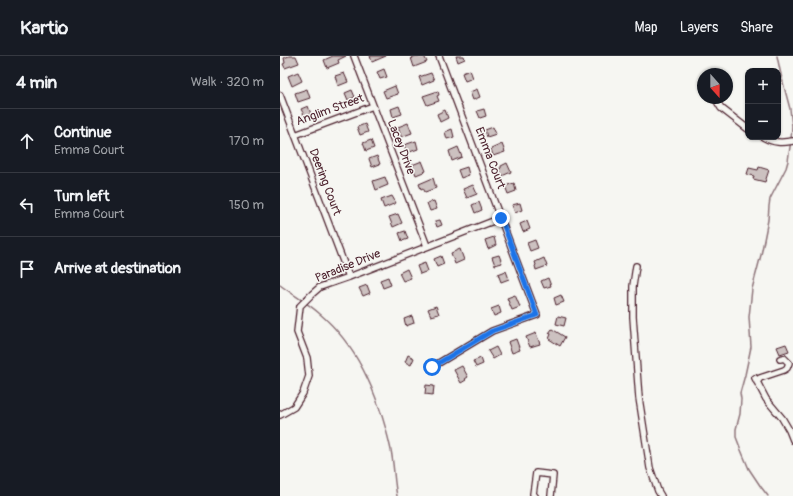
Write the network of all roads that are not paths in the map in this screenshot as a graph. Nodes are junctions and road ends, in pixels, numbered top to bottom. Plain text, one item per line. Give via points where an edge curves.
1 (354, 56) edge
2 (439, 56) edge
3 (280, 94) edge
4 (719, 104) edge
5 (373, 106) junction
6 (745, 127) edge
7 (295, 135) junction
8 (768, 140) edge
9 (793, 141) edge
10 (501, 218) junction
11 (427, 246) junction
12 (636, 266) dead end
13 (349, 276) junction
14 (780, 359) dead end
15 (432, 367) dead end
16 (280, 415) edge
17 (793, 440) edge
18 (535, 496) edge
19 (551, 496) edge
20 (661, 496) edge

1 - 5 street, Lacey Drive
2 - 10 street, Emma Court
3 - 7 street, Deering Court
4 - 6 street
5 - 7 street, Anglim Street
5 - 11 street, Lacey Drive
7 - 13 street, Deering Court
8 - 9 street via 782,143
10 - 11 street, Paradise Drive
10 - 15 street, Emma Court via 537,315 492,331
11 - 13 street, Paradise Drive
12 - 20 street via 633,317 639,398 650,468
13 - 16 street, Paradise Drive via 320,287 300,306 297,332 309,376 294,408
14 - 17 street via 786,359 789,363 787,368 756,380 766,399 782,418
18 - 19 street via 533,494 536,473 553,475

